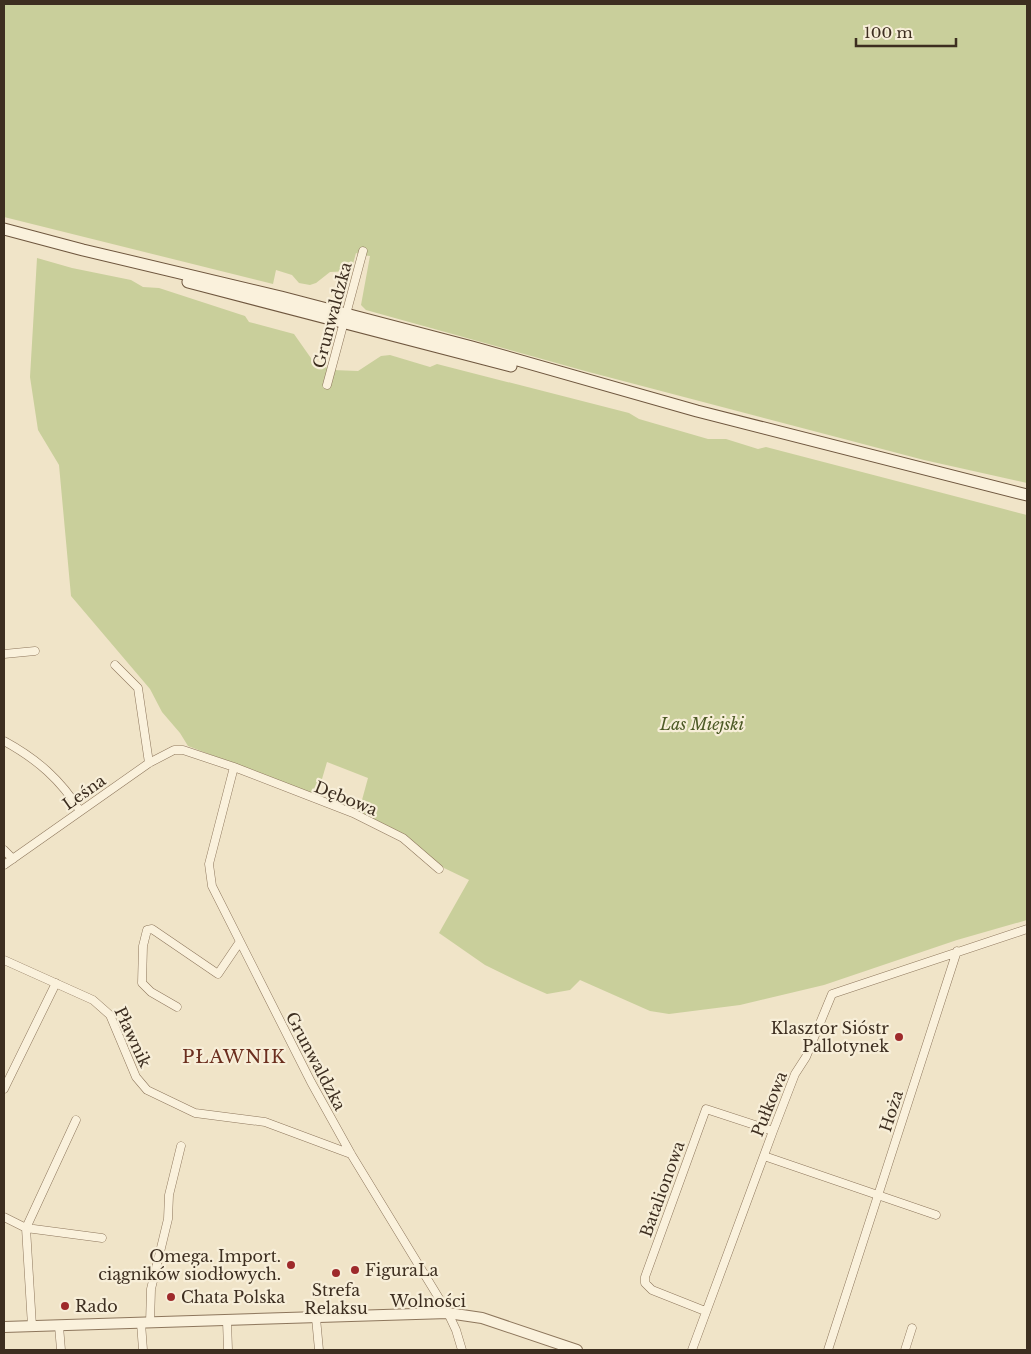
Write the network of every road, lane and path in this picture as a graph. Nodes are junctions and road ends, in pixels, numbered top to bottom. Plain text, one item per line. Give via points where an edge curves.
1 (4, 229) edge
2 (363, 251) dead end
3 (345, 319) junction
4 (327, 386) dead end
5 (1027, 495) edge
6 (35, 651) dead end
7 (4, 654) edge
8 (115, 665) dead end
9 (4, 741) edge
10 (183, 750) joint
11 (148, 763) junction
12 (234, 768) junction
13 (80, 812) junction
14 (4, 850) edge
15 (13, 859) junction
16 (4, 865) edge
17 (439, 869) dead end
18 (1027, 929) edge
19 (239, 943) junction
20 (957, 951) junction
21 (4, 960) edge
22 (56, 983) junction
23 (176, 1007) dead end
24 (4, 1089) edge
25 (76, 1120) dead end
26 (773, 1131) junction
27 (181, 1146) dead end
28 (351, 1154) junction
29 (764, 1156) junction
30 (878, 1195) junction
31 (936, 1215) dead end
32 (4, 1217) edge
33 (26, 1228) junction
34 (102, 1238) dead end
35 (705, 1311) junction
36 (448, 1313) junction
37 (316, 1318) junction
38 (227, 1321) junction
39 (146, 1323) junction
40 (32, 1326) junction
41 (59, 1326) junction
42 (4, 1327) edge
43 (912, 1328) dead end
44 (61, 1350) edge
45 (143, 1350) edge
46 (228, 1350) edge
47 (319, 1350) edge
48 (462, 1350) edge
49 (577, 1350) edge
50 (692, 1350) edge
51 (828, 1350) edge
52 (905, 1350) edge

1 - 3 main road via 281,297
2 - 3 street, Grunwaldzka
3 - 4 street, Grunwaldzka
3 - 5 main road via 472,347 596,383
6 - 7 street
8 - 11 street via 138,688
9 - 13 street via 44,766 64,787
10 - 11 street, Leśna via 174,750
10 - 12 street, Dębowa
11 - 13 street, Leśna
12 - 17 street, Dębowa via 353,813 403,838
12 - 19 street, Grunwaldzka via 209,864 209,875
13 - 15 street, Leśna
14 - 15 street
15 - 16 street, Leśna
18 - 20 street
19 - 23 street via 218,974 152,929 147,930 143,941 142,983
19 - 28 street, Grunwaldzka
20 - 26 street, Pułkowa via 832,994
20 - 30 street, Hoża
21 - 22 street, Pławnik
22 - 24 street
22 - 28 street, Pławnik via 93,1000 106,1010 118,1030 136,1076 147,1090 195,1113 265,1122
25 - 33 street
26 - 29 street, Pułkowa
26 - 35 street, Batalionowa via 706,1109 645,1277 645,1283 652,1290
27 - 39 street
28 - 36 street, Grunwaldzka
29 - 30 street
29 - 35 street, Pułkowa
30 - 31 street
30 - 51 street, Hoża
32 - 33 street
33 - 34 street
33 - 40 street
35 - 50 street, Pułkowa
36 - 37 street, Wolności
36 - 48 street, Grunwaldzka
36 - 49 street, Wolności via 482,1318
37 - 38 street, Wolności
37 - 47 street
38 - 39 street, Wolności
38 - 46 street
39 - 41 street, Wolności
39 - 45 street
40 - 41 street, Wolności
40 - 42 street, Wolności
41 - 44 street
43 - 52 street

